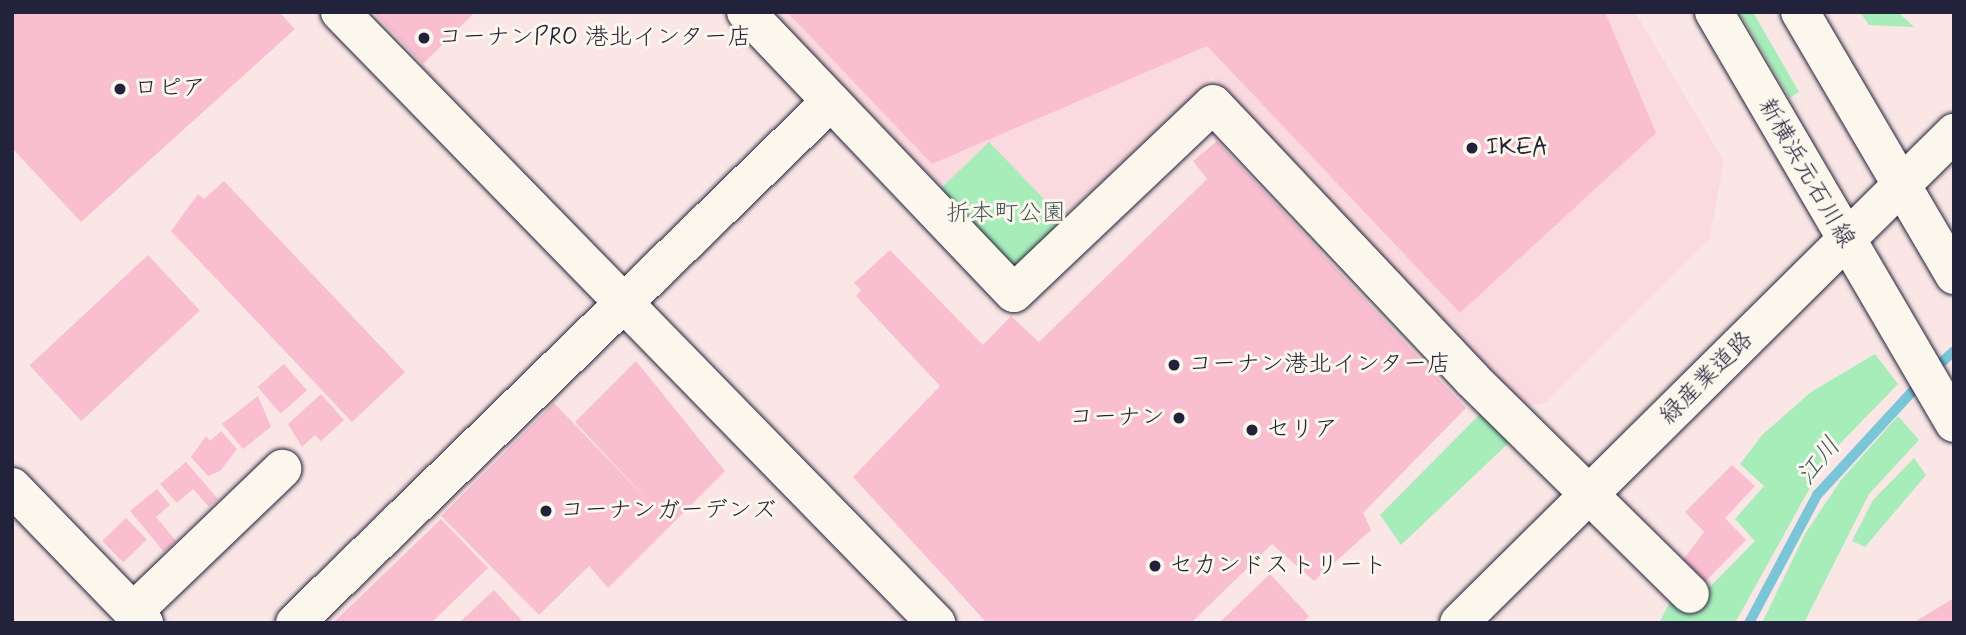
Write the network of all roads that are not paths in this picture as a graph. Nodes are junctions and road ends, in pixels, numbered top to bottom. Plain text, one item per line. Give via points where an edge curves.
1 (340, 12) edge
2 (746, 12) edge
3 (1714, 12) edge
4 (1800, 12) edge
5 (831, 101) junction
6 (1954, 133) edge
7 (1901, 184) junction
8 (1845, 240) junction
9 (1954, 275) edge
10 (626, 300) junction
11 (1951, 420) edge
12 (264, 474) dead end
13 (12, 487) edge
14 (1591, 495) junction
15 (1690, 594) dead end
16 (138, 617) edge
17 (295, 623) edge
18 (936, 623) edge
19 (1459, 623) edge

1 - 10 street
2 - 5 street
3 - 8 street, 新横浜元石川線
4 - 7 street
5 - 10 street
5 - 14 street via 1014,293 1213,104 1472,380
6 - 7 street, 緑産業道路
7 - 8 street, 緑産業道路
7 - 9 street
8 - 11 street, 新横浜元石川線
8 - 14 street, 緑産業道路
10 - 17 street
10 - 18 street
12 - 16 street
13 - 16 street
14 - 15 street
14 - 19 street, 緑産業道路

